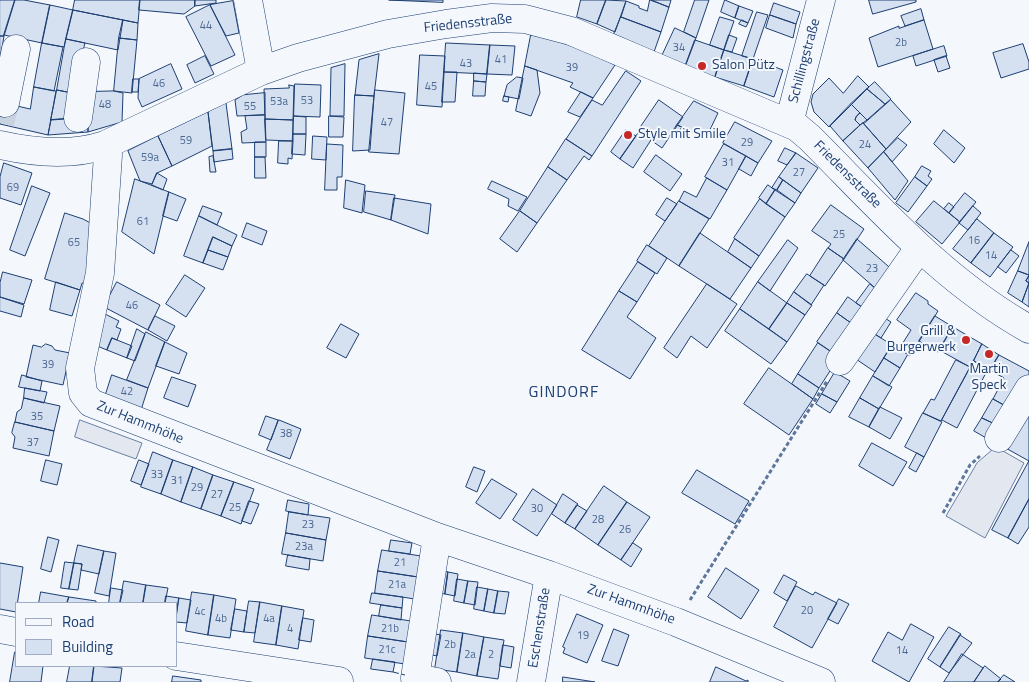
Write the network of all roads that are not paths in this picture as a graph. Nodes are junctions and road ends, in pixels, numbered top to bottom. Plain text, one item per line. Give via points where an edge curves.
1 (248, 0) edge
2 (821, 0) edge
3 (525, 9) edge
4 (16, 49) dead end
5 (86, 62) dead end
6 (261, 71) junction
7 (4, 103) dead end
8 (789, 123) junction
9 (79, 134) junction
10 (0, 145) edge
11 (106, 145) junction
12 (919, 248) junction
13 (1029, 329) edge
14 (840, 361) road end
15 (1029, 389) edge
16 (999, 438) road end
17 (437, 537) junction
18 (549, 575) junction
19 (0, 629) edge
20 (15, 632) edge
21 (178, 656) edge
22 (426, 680) edge
23 (339, 681) edge
24 (531, 682) edge
25 (821, 682) edge

1 - 6 street
2 - 8 street, Schillingstraße
3 - 6 street, Friedensstraße via 492,18 404,31
3 - 8 street, Friedensstraße via 555,26 587,36
4 - 7 street
5 - 9 street
6 - 11 street, Friedensstraße
8 - 12 street, Friedensstraße via 810,138
9 - 10 street, Friedensstraße via 41,152
9 - 11 street, Friedensstraße
11 - 17 street, Zur Hammhöhe via 101,265 80,368 82,393 86,399
12 - 13 street, Friedensstraße via 978,296
12 - 14 street
15 - 16 street
17 - 18 street, Zur Hammhöhe
17 - 22 street
18 - 24 street, Eschenstraße
18 - 25 street, Zur Hammhöhe via 676,622
19 - 20 street
21 - 23 street

